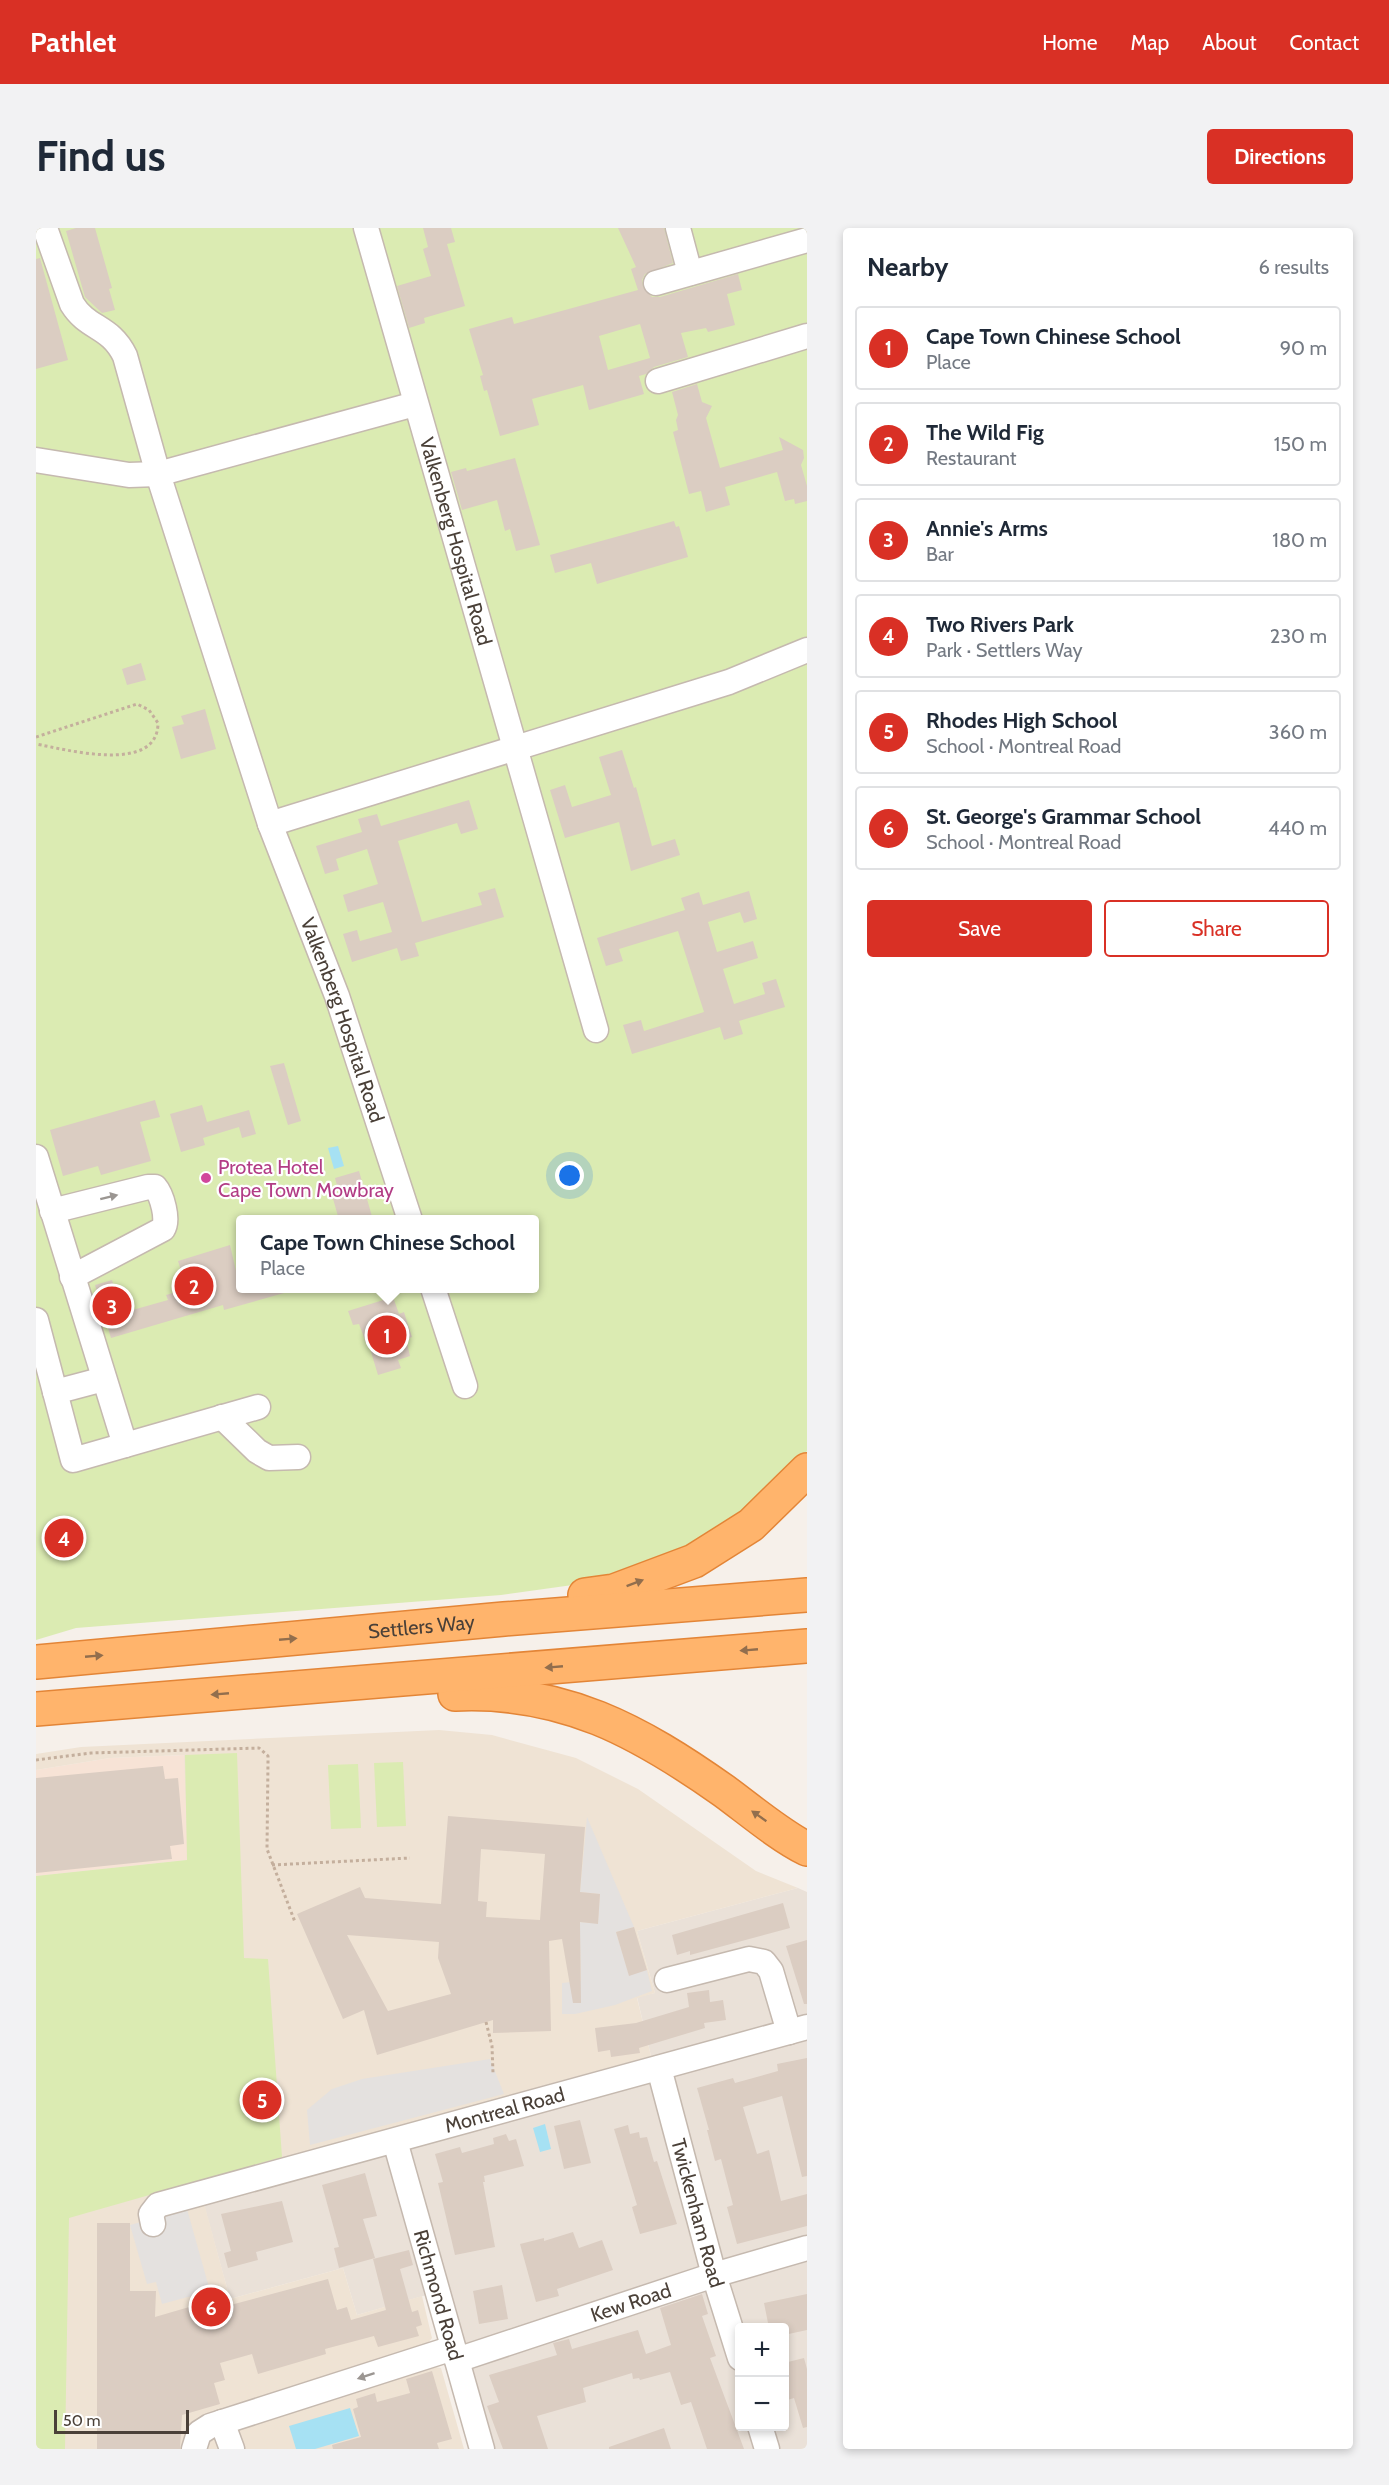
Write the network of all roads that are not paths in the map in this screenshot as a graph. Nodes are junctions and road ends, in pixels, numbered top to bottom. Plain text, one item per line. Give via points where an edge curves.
1 (45, 228) edge
2 (366, 228) edge
3 (678, 228) edge
4 (807, 240) edge
5 (690, 273) junction
6 (656, 283) dead end
7 (807, 336) edge
8 (658, 381) dead end
9 (415, 404) junction
10 (36, 460) edge
11 (158, 474) junction
12 (807, 650) edge
13 (515, 748) junction
14 (270, 824) junction
15 (596, 1030) dead end
16 (36, 1156) edge
17 (52, 1211) junction
18 (408, 1215) edge
19 (72, 1277) junction
20 (435, 1293) edge
21 (36, 1320) edge
22 (104, 1379) junction
23 (465, 1386) dead end
24 (55, 1392) junction
25 (258, 1407) dead end
26 (222, 1417) junction
27 (125, 1445) junction
28 (298, 1457) dead end
29 (807, 1470) edge
30 (807, 1594) edge
31 (504, 1619) junction
32 (807, 1646) edge
33 (36, 1662) edge
34 (278, 1689) junction
35 (36, 1709) edge
36 (807, 1849) edge
37 (667, 1980) dead end
38 (798, 2029) edge
39 (659, 2068) junction
40 (395, 2141) junction
41 (153, 2224) dead end
42 (807, 2248) edge
43 (714, 2275) junction
44 (735, 2342) edge
45 (455, 2354) junction
46 (222, 2422) junction
47 (761, 2431) edge
48 (194, 2449) edge
49 (232, 2449) edge
50 (482, 2449) edge
51 (767, 2449) edge

1 - 11 street, Valkenberg Hospital Road via 78,315 109,334 125,356
2 - 9 street, Valkenberg Hospital Road
3 - 5 street
4 - 5 street
5 - 6 street
7 - 8 street
9 - 11 street
9 - 13 street, Valkenberg Hospital Road
10 - 11 street via 129,475
11 - 14 street, Valkenberg Hospital Road
12 - 13 street via 729,682
13 - 14 street
13 - 15 street, Valkenberg Hospital Road
14 - 18 street, Valkenberg Hospital Road via 336,996
16 - 17 street
17 - 19 street
17 -> 19 street via 148,1187 158,1191 166,1220 163,1229
19 - 22 street
20 - 23 street
21 - 24 street
22 - 24 street
22 - 27 street
24 - 27 street via 73,1460
25 - 26 street
26 - 27 street
26 - 28 street via 269,1458
31 -> 29 highway via 537,1602 614,1591 694,1561 751,1525
30 - 31 highway, Settlers Way
33 -> 31 highway, Settlers Way
32 -> 34 highway
34 -> 35 highway
36 -> 34 highway via 635,1733 566,1705 488,1693 412,1696
37 - 38 street via 749,1959 764,1962
38 - 39 street, Montreal Road
39 - 40 street, Montreal Road
39 - 43 street, Twickenham Road
40 - 41 street, Montreal Road via 158,2205 151,2214
40 - 45 street, Richmond Road
42 - 43 street, Kew Road
43 - 44 street, Twickenham Road
43 - 45 street, Kew Road
45 -> 46 street, Kew Road
45 - 50 street, Richmond Road
46 - 48 street, Kew Road via 199,2433
46 - 49 street
47 - 51 street

